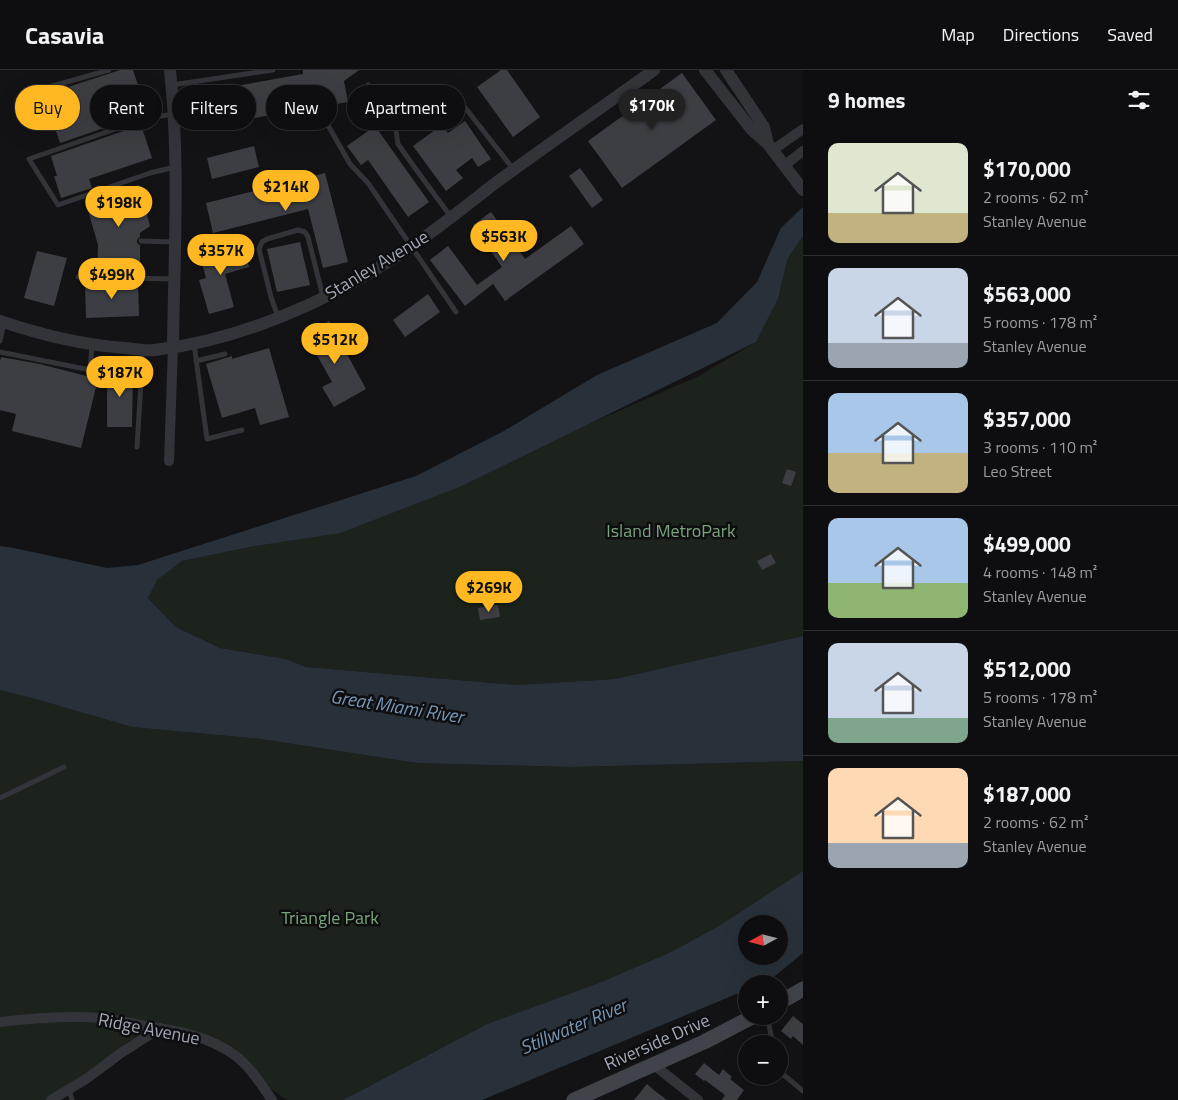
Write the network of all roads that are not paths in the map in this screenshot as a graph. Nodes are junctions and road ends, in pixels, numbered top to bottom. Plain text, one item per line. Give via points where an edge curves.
1 (109, 70) edge
2 (170, 70) edge
3 (273, 70) edge
4 (654, 70) edge
5 (705, 70) edge
6 (726, 70) edge
7 (56, 85) edge
8 (171, 85) junction
9 (172, 95) edge
10 (465, 107) edge
11 (172, 114) edge
12 (803, 129) edge
13 (174, 130) edge
14 (330, 130) edge
15 (396, 130) edge
16 (770, 147) junction
17 (803, 151) edge
18 (175, 167) junction
19 (514, 170) junction
20 (789, 170) junction
21 (803, 190) edge
22 (452, 217) junction
23 (141, 241) dead end
24 (174, 242) junction
25 (411, 247) junction
26 (78, 277) dead end
27 (174, 279) junction
28 (323, 298) junction
29 (456, 312) dead end
30 (278, 318) junction
31 (2, 322) edge
32 (0, 341) edge
33 (194, 343) junction
34 (92, 344) junction
35 (173, 347) junction
36 (143, 350) junction
37 (0, 352) edge
38 (225, 354) dead end
39 (196, 361) junction
40 (242, 430) dead end
41 (137, 447) dead end
42 (169, 461) dead end
43 (64, 768) dead end
44 (0, 798) edge
45 (801, 993) edge
46 (788, 999) edge
47 (0, 1022) edge
48 (738, 1025) edge
49 (160, 1028) junction
50 (654, 1064) junction
51 (788, 1078) edge
52 (69, 1089) junction
53 (803, 1091) edge
54 (51, 1100) edge
55 (72, 1100) edge
56 (272, 1100) edge
57 (576, 1100) edge
58 (698, 1100) edge

1 - 7 lane
2 - 8 street
3 - 8 lane
4 - 19 street, Stanley Avenue
5 - 16 street via 752,130
6 - 16 street via 764,127
8 - 9 street
10 - 19 lane
11 - 18 lane via 144,119 29,159 58,205
12 - 16 street
13 - 18 street
14 - 25 lane via 350,164 368,184
15 - 22 lane via 398,144
16 - 20 street
17 - 20 street
18 - 24 street
19 - 22 street, Stanley Avenue
20 - 21 street
22 - 25 street, Stanley Avenue
23 - 24 lane
24 - 27 street
25 - 28 street, Stanley Avenue
25 - 29 lane
26 - 27 lane
27 - 35 street
28 - 30 street, Stanley Avenue
28 - 30 lane via 305,232 298,230 267,239 259,249
30 - 33 street, Stanley Avenue
31 - 32 lane
31 - 34 street, Stanley Avenue
33 - 35 street, Stanley Avenue
33 - 39 lane
34 - 36 street, Stanley Avenue
34 - 37 lane via 90,370
35 - 36 street, Stanley Avenue
35 - 42 street
36 - 41 lane
38 - 39 lane
39 - 40 lane via 207,439
43 - 44 lane
45 - 46 main road
47 - 49 street, Ridge Avenue via 88,1017
48 - 50 main road, Riverside Drive
49 - 52 street
49 - 56 street, Ridge Avenue via 207,1040 235,1055
50 - 57 main road, Riverside Drive
50 - 58 street
51 - 53 lane
52 - 54 street
52 - 55 lane

